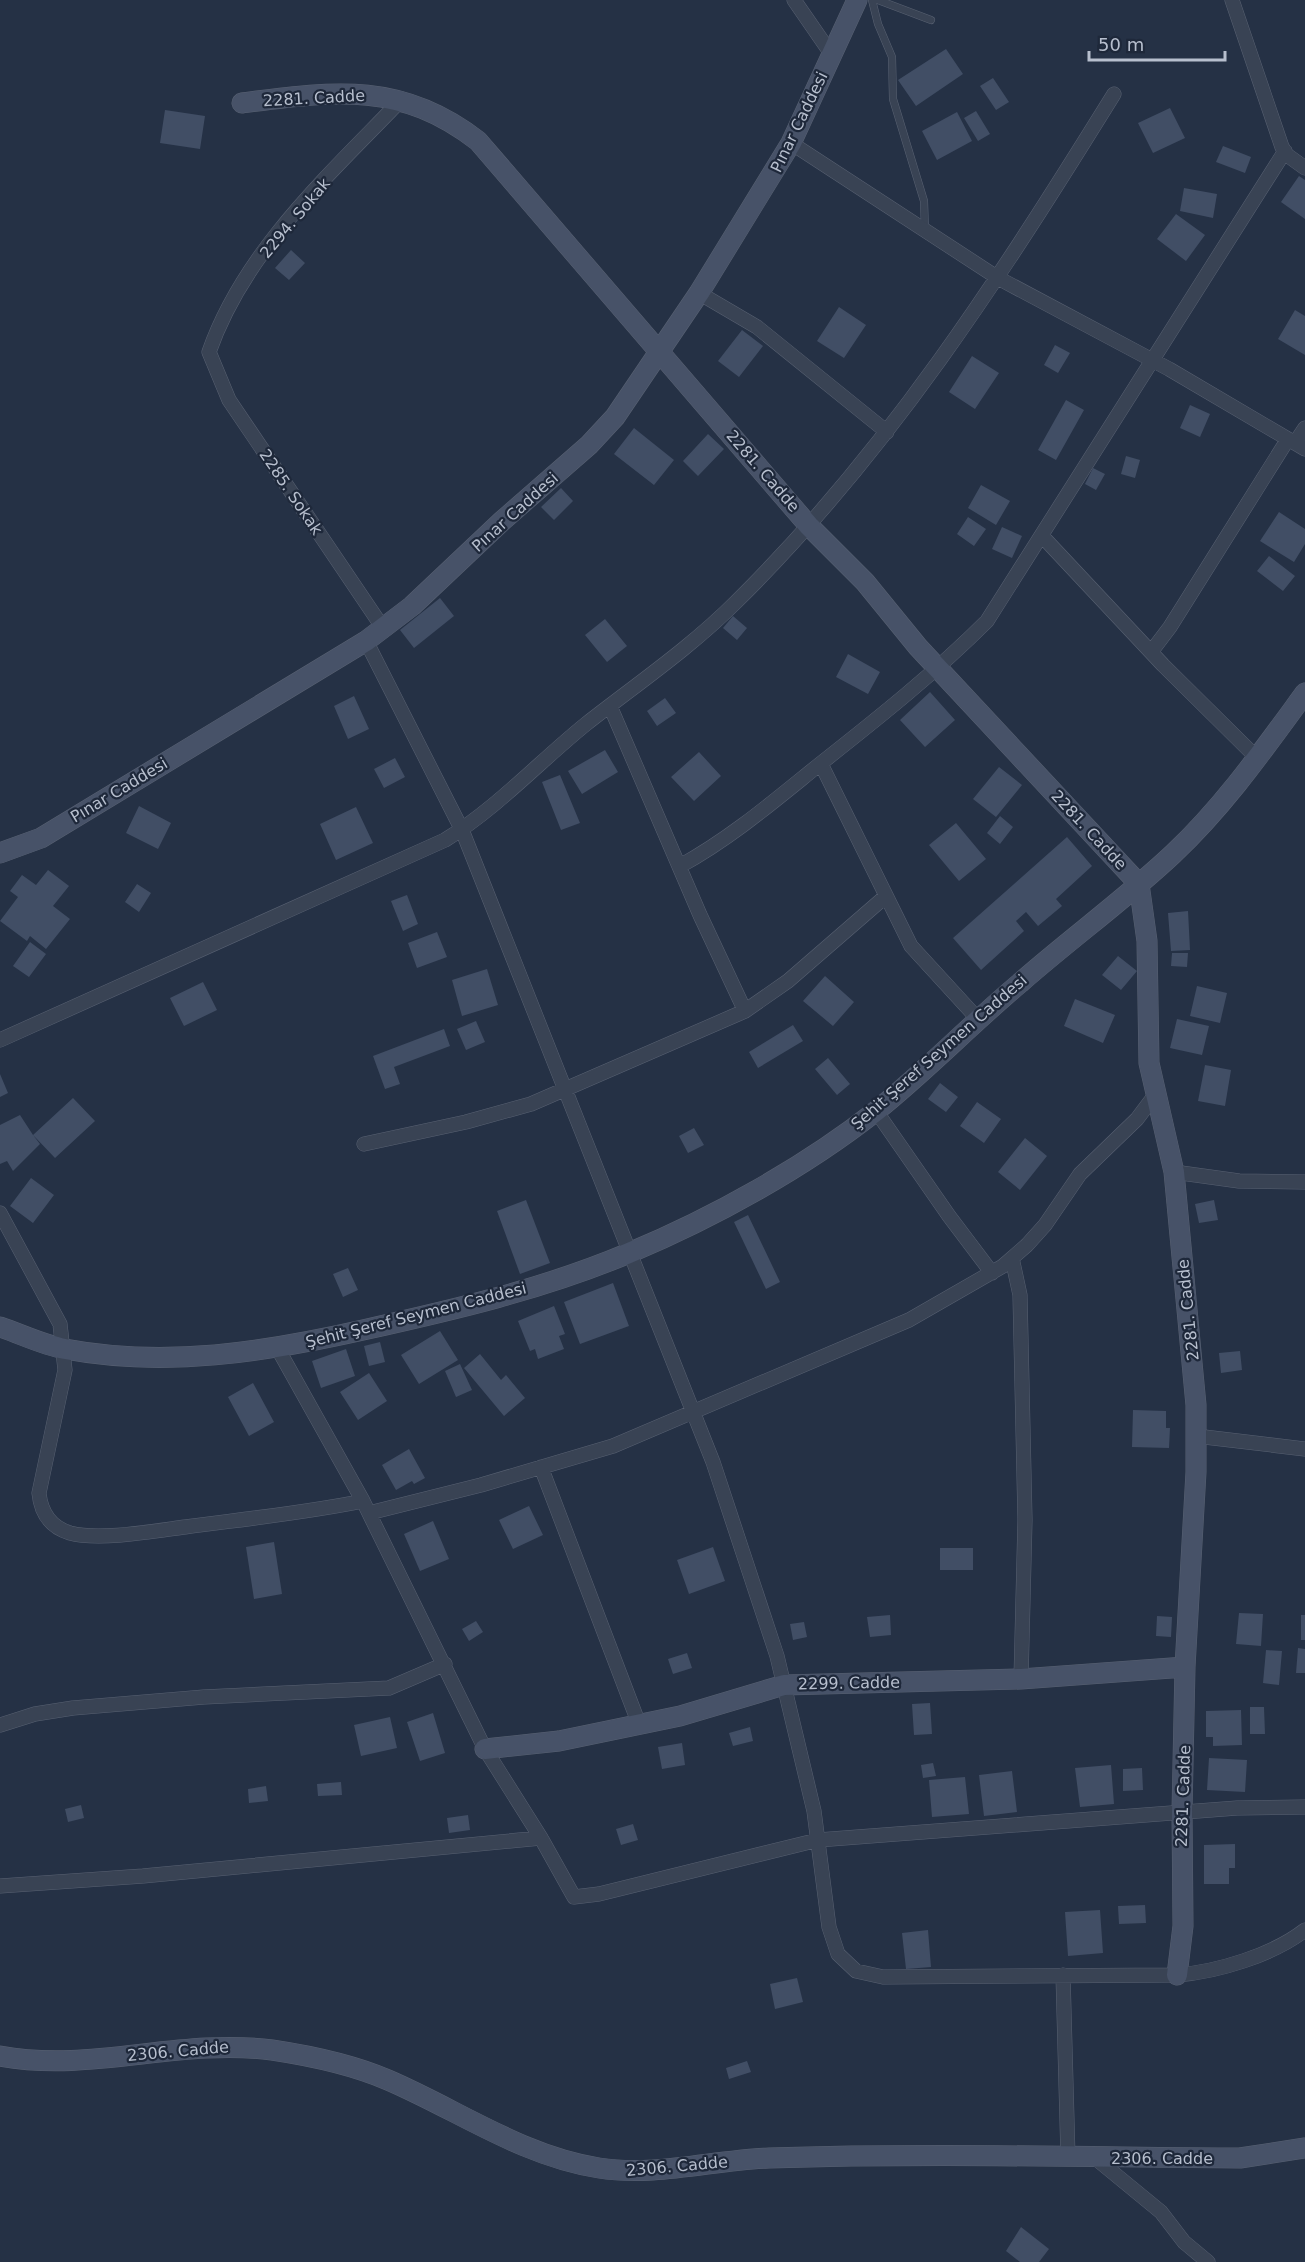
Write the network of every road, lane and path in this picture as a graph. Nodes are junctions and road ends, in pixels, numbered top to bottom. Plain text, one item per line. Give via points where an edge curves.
1 (794, 0) edge
2 (857, 0) edge
3 (873, 0) edge
4 (878, 0) edge
5 (1232, 0) edge
6 (931, 20) dead end
7 (832, 54) junction
8 (1114, 94) dead end
9 (402, 99) junction
10 (243, 103) dead end
11 (791, 143) junction
12 (1285, 151) junction
13 (1305, 168) edge
14 (925, 230) junction
15 (998, 278) junction
16 (699, 293) junction
17 (660, 351) junction
18 (209, 352) joint
19 (1151, 359) junction
20 (1305, 428) edge
21 (887, 432) junction
22 (1296, 444) edge
23 (809, 526) junction
24 (1042, 537) junction
25 (383, 628) junction
26 (366, 640) junction
27 (1151, 652) junction
28 (937, 667) junction
29 (1305, 693) edge
30 (610, 706) junction
31 (1257, 758) junction
32 (821, 764) junction
33 (462, 830) junction
34 (0, 853) edge
35 (680, 866) junction
36 (1139, 884) junction
37 (886, 896) junction
38 (745, 1011) junction
39 (977, 1018) junction
40 (0, 1040) edge
41 (565, 1090) junction
42 (1155, 1095) junction
43 (876, 1111) junction
44 (364, 1144) dead end
45 (1174, 1172) junction
46 (1305, 1182) edge
47 (0, 1213) edge
48 (629, 1253) junction
49 (1012, 1258) junction
50 (992, 1273) junction
51 (0, 1327) edge
52 (63, 1349) junction
53 (278, 1349) junction
54 (694, 1413) junction
55 (1196, 1436) junction
56 (1305, 1449) edge
57 (540, 1467) junction
58 (366, 1507) junction
59 (445, 1664) junction
60 (1185, 1667) junction
61 (1021, 1679) junction
62 (784, 1685) junction
63 (0, 1725) edge
64 (639, 1725) junction
65 (485, 1749) junction
66 (1305, 1807) edge
67 (1182, 1812) junction
68 (541, 1838) junction
69 (818, 1840) junction
70 (0, 1886) edge
71 (1305, 1930) edge
72 (1063, 1975) junction
73 (1177, 1975) junction
74 (0, 2056) edge
75 (1305, 2148) edge
76 (1068, 2157) junction
77 (1094, 2157) junction
78 (1208, 2262) edge

1 - 7 street
2 - 7 street, Pınar Caddesi
3 - 14 lane via 892,57 893,99 924,201
4 - 6 lane
5 - 12 street
7 - 11 street, Pınar Caddesi
8 - 15 street
9 - 10 street, 2281. Cadde via 336,94
9 - 17 street, 2281. Cadde via 443,117 478,141
9 - 18 street, 2294. Sokak via 278,234 230,307
11 - 14 street
11 - 16 street, Pınar Caddesi
12 - 13 street
12 - 19 street
14 - 15 street
15 - 19 street
15 - 21 street
16 - 17 street, Pınar Caddesi
16 - 21 street via 757,327
17 - 23 street, 2281. Cadde
17 - 25 street, Pınar Caddesi via 620,410 589,446
18 - 25 street, 2285. Sokak via 229,400
19 - 22 street
19 - 24 street
20 - 22 street
21 - 23 street
22 - 27 street
23 - 28 street, 2281. Cadde via 865,582
23 - 30 street via 727,611
24 - 27 street
24 - 28 street via 987,621
25 - 26 street, Pınar Caddesi
26 - 33 street
26 - 34 street, Pınar Caddesi via 41,838
27 - 31 street
28 - 32 street
28 - 36 street, 2281. Cadde
29 - 31 street, Şehit Şeref Seymen Caddesi
30 - 33 street
30 - 35 street
31 - 36 street, Şehit Şeref Seymen Caddesi via 1175,852
32 - 35 street via 733,835
32 - 37 street
33 - 40 street
33 - 41 street
35 - 38 street
36 - 39 street, Şehit Şeref Seymen Caddesi
36 - 42 street, 2281. Cadde via 1147,941 1149,1063
37 - 38 street via 788,981
37 - 39 street via 911,946
38 - 41 street
39 - 43 street, Şehit Şeref Seymen Caddesi
41 - 44 street via 466,1122
41 - 48 street
42 - 45 street, 2281. Cadde
42 - 49 street via 1137,1119 1080,1174 1045,1225
43 - 48 street, Şehit Şeref Seymen Caddesi via 734,1201
43 - 50 street
45 - 46 street via 1239,1181
45 - 55 street, 2281. Cadde via 1194,1360
47 - 52 street via 60,1324
48 - 53 street, Şehit Şeref Seymen Caddesi via 568,1276 459,1308
48 - 54 street
49 - 50 street
49 - 61 street via 1020,1295 1025,1508
50 - 54 street via 909,1320
51 - 52 street, Şehit Şeref Seymen Caddesi
52 - 53 street, Şehit Şeref Seymen Caddesi via 190,1358
52 - 58 street via 65,1370 39,1493 43,1514 68,1532 138,1533
53 - 58 street
54 - 57 street via 613,1446
54 - 62 street
55 - 56 street
55 - 60 street, 2281. Cadde
57 - 58 street
57 - 64 street
58 - 59 street
59 - 63 street via 389,1688 73,1708
59 - 65 street
60 - 61 street, 2299. Cadde
60 - 67 street, 2281. Cadde
61 - 62 street, 2299. Cadde
62 - 64 street, 2299. Cadde
62 - 69 street
64 - 65 street, 2299. Cadde via 559,1742
65 - 68 street
66 - 67 street
67 - 69 street
67 - 73 street, 2281. Cadde via 1183,1926
68 - 69 street via 574,1897
68 - 70 street
69 - 72 street via 830,1927 838,1954 856,1971 883,1977
71 - 73 street via 1275,1949 1209,1972
72 - 73 street
72 - 76 street
74 - 76 street, 2306. Cadde via 64,2062 203,2046 299,2054 372,2073 544,2154 572,2163 628,2171 766,2158
75 - 77 street, 2306. Cadde via 1240,2158
76 - 77 street, 2306. Cadde
77 - 78 street via 1161,2212 1184,2242

